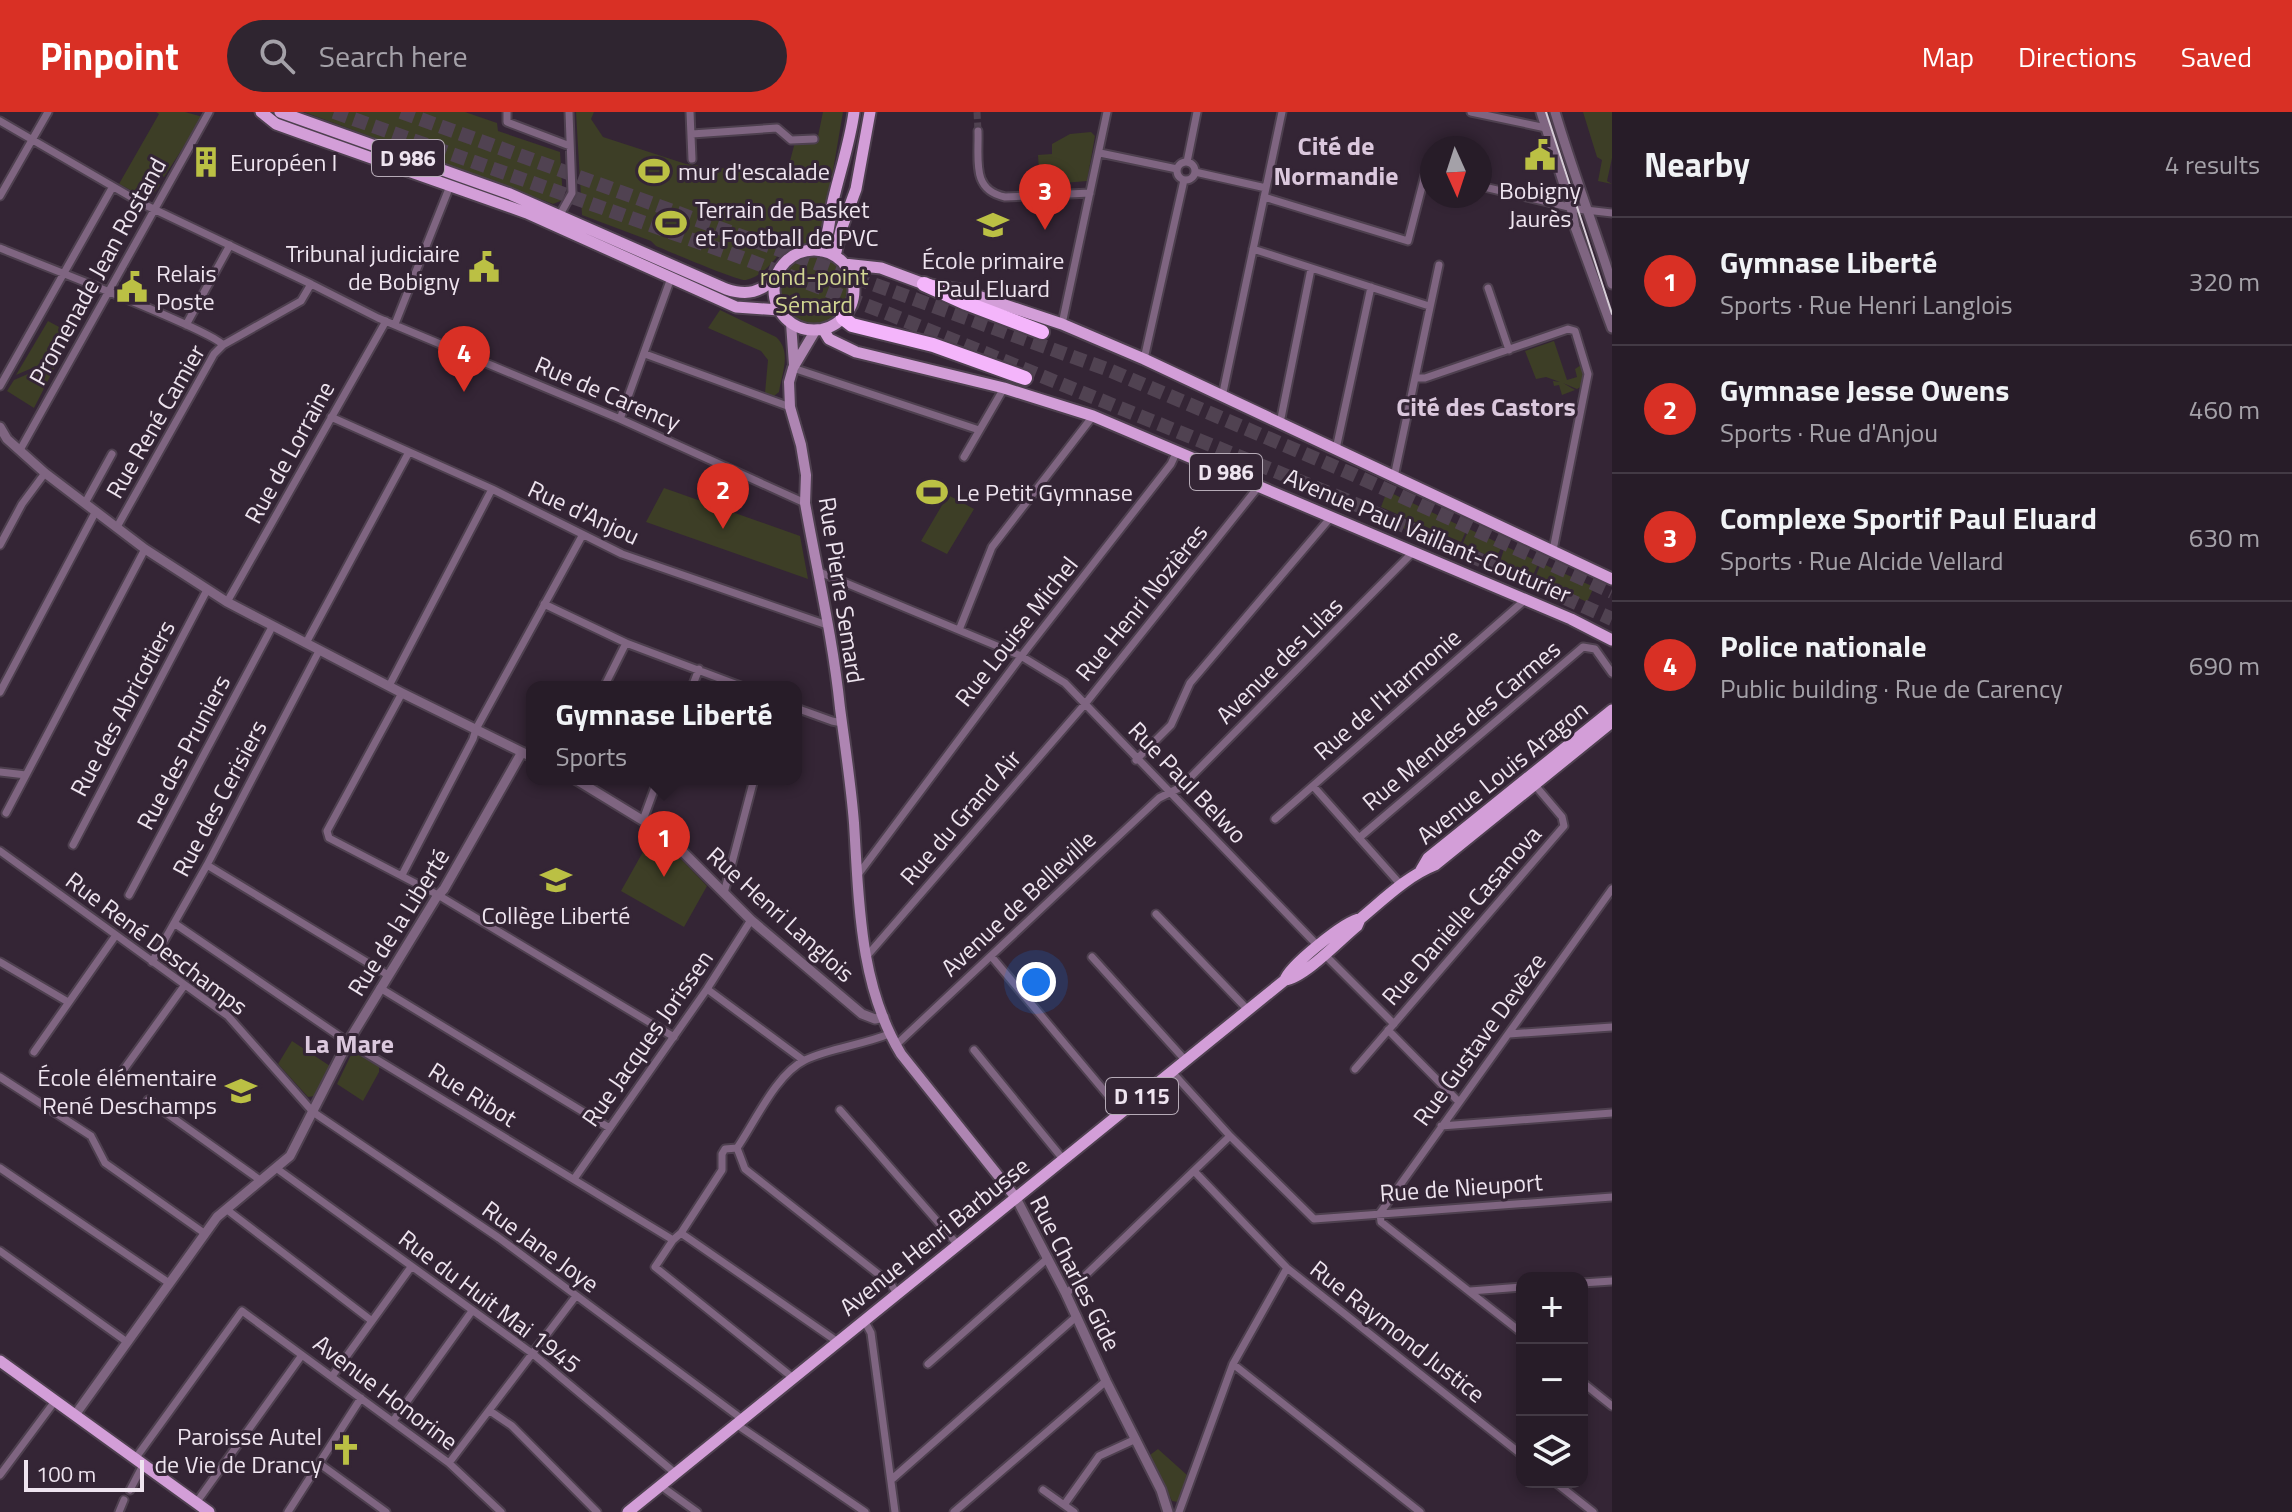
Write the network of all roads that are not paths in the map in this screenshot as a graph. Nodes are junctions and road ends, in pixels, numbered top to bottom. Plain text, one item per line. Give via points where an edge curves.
1 (48, 112) edge
2 (209, 112) edge
3 (261, 112) edge
4 (280, 112) edge
5 (507, 112) edge
6 (569, 112) edge
7 (690, 112) edge
8 (854, 112) edge
9 (870, 112) edge
10 (1107, 112) edge
11 (1197, 112) edge
12 (1282, 112) edge
13 (1471, 112) edge
14 (1541, 112) edge
15 (1555, 112) edge
16 (0, 121) edge
17 (1546, 128) junction
18 (978, 131) tunnel mouth
19 (692, 134) junction
20 (814, 139) dead end
21 (32, 140) junction
22 (570, 146) junction
23 (1100, 153) junction
24 (692, 159) dead end
25 (1187, 162) junction
26 (1177, 169) junction
27 (1195, 172) junction
28 (1184, 180) junction
29 (450, 186) junction
30 (112, 188) junction
31 (1492, 189) edge
32 (1090, 193) junction
33 (1265, 193) junction
34 (1420, 194) edge
35 (0, 196) edge
36 (1571, 207) junction
37 (153, 209) junction
38 (1588, 210) junction
39 (1612, 212) edge
40 (527, 213) junction
41 (560, 216) junction
42 (230, 245) junction
43 (0, 248) edge
44 (1253, 249) junction
45 (821, 251) junction
46 (840, 260) junction
47 (1439, 265) dead end
48 (1311, 269) junction
49 (63, 275) junction
50 (776, 276) junction
51 (671, 278) junction
52 (311, 284) junction
53 (924, 284) junction
54 (1612, 284) edge
55 (1371, 287) junction
56 (1488, 288) dead end
57 (108, 293) junction
58 (1429, 306) junction
59 (779, 310) junction
60 (843, 318) junction
61 (386, 321) junction
62 (791, 323) junction
63 (395, 324) junction
64 (1062, 324) junction
65 (186, 325) junction
66 (1612, 328) edge
67 (819, 330) junction
68 (1042, 332) dead end
69 (223, 345) junction
70 (1509, 350) junction
71 (645, 354) junction
72 (1144, 359) junction
73 (793, 368) junction
74 (1025, 378) dead end
75 (1415, 378) junction
76 (0, 386) edge
77 (1004, 388) junction
78 (1222, 397) junction
79 (790, 407) junction
80 (1093, 416) junction
81 (331, 417) junction
82 (620, 419) junction
83 (1280, 423) junction
84 (1, 429) edge
85 (979, 430) junction
86 (1336, 449) junction
87 (20, 450) junction
88 (1177, 451) junction
89 (409, 452) junction
90 (112, 454) dead end
91 (964, 457) dead end
92 (45, 473) junction
93 (1394, 477) junction
94 (1259, 486) junction
95 (492, 489) junction
96 (85, 503) junction
97 (805, 503) junction
98 (96, 511) junction
99 (1331, 517) junction
100 (117, 527) junction
101 (582, 536) junction
102 (0, 545) edge
103 (145, 549) junction
104 (1553, 550) junction
105 (1413, 552) junction
106 (816, 570) junction
107 (1612, 579) edge
108 (207, 590) junction
109 (1525, 600) junction
110 (227, 602) junction
111 (544, 604) junction
112 (827, 625) junction
113 (272, 627) junction
114 (959, 630) junction
115 (1612, 640) edge
116 (306, 643) junction
117 (626, 643) junction
118 (319, 651) junction
119 (1021, 656) junction
120 (699, 669) junction
121 (1612, 673) edge
122 (607, 681) edge
123 (694, 681) edge
124 (728, 681) edge
125 (389, 686) junction
126 (0, 692) edge
127 (402, 693) junction
128 (1085, 704) junction
129 (802, 710) edge
130 (1612, 710) edge
131 (1612, 722) edge
132 (842, 723) junction
133 (476, 729) junction
134 (526, 754) edge
135 (526, 757) edge
136 (1136, 760) junction
137 (0, 772) edge
138 (26, 775) junction
139 (1534, 784) junction
140 (585, 785) edge
141 (656, 785) edge
142 (752, 785) edge
143 (1313, 786) junction
144 (1170, 793) junction
145 (6, 813) dead end
146 (853, 819) joint
147 (1275, 819) dead end
148 (643, 820) junction
149 (1359, 838) junction
150 (73, 845) dead end
151 (0, 851) edge
152 (207, 865) junction
153 (1421, 870) junction
154 (402, 875) junction
155 (857, 876) junction
156 (1401, 885) junction
157 (1612, 889) edge
158 (724, 893) junction
159 (129, 895) dead end
160 (438, 895) junction
161 (1156, 914) dead end
162 (751, 920) junction
163 (174, 923) junction
164 (116, 935) junction
165 (1321, 950) junction
166 (991, 956) junction
167 (866, 957) junction
168 (1092, 957) dead end
169 (0, 962) edge
170 (152, 962) junction
171 (388, 975) junction
172 (184, 986) junction
173 (380, 988) junction
174 (707, 989) junction
175 (1268, 994) joint
176 (68, 1002) junction
177 (1248, 1010) junction
178 (879, 1018) junction
179 (1391, 1027) junction
180 (1612, 1027) edge
181 (889, 1034) junction
182 (1509, 1034) junction
183 (674, 1037) junction
184 (872, 1041) junction
185 (348, 1042) junction
186 (896, 1045) junction
187 (974, 1050) dead end
188 (34, 1052) dead end
189 (803, 1060) junction
190 (1186, 1061) junction
191 (1355, 1069) dead end
192 (1172, 1072) junction
193 (0, 1077) edge
194 (114, 1083) dead end
195 (148, 1100) dead end
196 (1459, 1102) junction
197 (840, 1110) dead end
198 (313, 1112) junction
199 (1122, 1112) junction
200 (1612, 1113) edge
201 (1441, 1126) junction
202 (608, 1127) junction
203 (1230, 1136) junction
204 (737, 1148) junction
205 (1063, 1159) junction
206 (0, 1168) edge
207 (276, 1168) junction
208 (1194, 1171) junction
209 (574, 1179) junction
210 (260, 1180) junction
211 (1612, 1197) edge
212 (1016, 1198) junction
213 (226, 1209) junction
214 (1380, 1213) junction
215 (204, 1233) junction
216 (681, 1233) junction
217 (673, 1240) junction
218 (958, 1245) junction
219 (0, 1251) edge
220 (1048, 1258) junction
221 (411, 1267) junction
222 (1287, 1268) junction
223 (1612, 1281) edge
224 (169, 1283) junction
225 (1588, 1283) edge
226 (1516, 1287) edge
227 (1470, 1291) junction
228 (897, 1294) junction
229 (1066, 1294) junction
230 (576, 1296) junction
231 (472, 1311) junction
232 (1077, 1316) junction
233 (864, 1320) junction
234 (372, 1321) junction
235 (1516, 1328) edge
236 (127, 1342) junction
237 (838, 1342) junction
238 (533, 1354) junction
239 (302, 1355) junction
240 (0, 1361) edge
241 (928, 1364) dead end
242 (1233, 1364) junction
243 (333, 1375) junction
244 (792, 1377) junction
245 (1106, 1381) junction
246 (1588, 1387) edge
247 (361, 1398) junction
248 (55, 1401) junction
249 (1612, 1406) edge
250 (490, 1411) junction
251 (75, 1415) junction
252 (393, 1421) junction
253 (739, 1421) junction
254 (1136, 1439) junction
255 (1516, 1450) edge
256 (139, 1462) junction
257 (449, 1463) junction
258 (320, 1464) junction
259 (675, 1473) junction
260 (0, 1475) edge
261 (891, 1480) junction
262 (661, 1486) junction
263 (1563, 1488) edge
264 (130, 1490) dead end
265 (1043, 1490) dead end
266 (1161, 1490) junction
267 (124, 1500) dead end
268 (196, 1503) junction
269 (1064, 1505) junction
270 (897, 1510) edge
271 (119, 1512) edge
272 (209, 1512) edge
273 (288, 1512) edge
274 (386, 1512) edge
275 (501, 1512) edge
276 (597, 1512) edge
277 (628, 1512) edge
278 (697, 1512) edge
279 (865, 1512) edge
280 (954, 1512) edge
281 (1074, 1512) edge
282 (1168, 1512) edge
283 (1177, 1512) edge
284 (1420, 1512) edge
285 (1593, 1512) edge

1 - 21 street
2 - 37 street, Promenade Jean Rostand
3 - 29 main road, D 986 via 276,124
4 - 41 main road, D 986
5 - 22 street via 507,122
6 - 22 street
7 - 19 street
8 - 45 main road
9 - 46 main road via 859,177 841,230
10 - 23 street
11 - 25 street
12 - 33 street
13 - 17 street
14 - 17 street
15 - 38 street
16 - 21 street
17 - 36 street
18 - 32 street via 980,171 992,194
19 - 20 street via 777,128 791,140
19 - 24 street
21 - 30 street
21 - 35 street
22 - 41 street via 572,193
23 - 26 street
23 - 32 street
25 - 26 street
25 - 27 street
26 - 28 street
27 - 28 street
27 - 33 street
28 - 72 street
29 - 40 main road, D 986
29 - 63 street
30 - 37 street
30 - 49 street, Promenade Jean Rostand
31 - 36 street
32 - 64 street
33 - 34 street via 1408,241
33 - 44 street
36 - 38 street
36 - 66 street
37 - 42 street
37 - 57 street, Promenade Jean Rostand
38 - 39 street
38 - 54 street
40 - 41 street via 555,220
40 - 51 main road, D 986
41 - 50 main road, D 986 via 738,293 757,292
42 - 52 street
42 - 65 street
43 - 49 street
44 - 48 street
44 - 78 street
45 - 46 main road
45 - 50 main road via 798,253
46 - 53 main road, Avenue Paul Vaillant-Couturier / D 986
46 - 60 main road via 851,274 854,297
47 - 58 street
48 - 55 street
48 - 83 street
49 - 57 street
49 - 76 street, Promenade Jean Rostand
50 - 59 main road
51 - 59 main road, D 986 via 736,307
51 - 71 street
52 - 61 street
52 - 69 street, Rue René Camier via 301,301
53 - 64 main road, Avenue Paul Vaillant-Couturier / D 986 via 960,290
53 - 68 highway
55 - 58 street
55 - 86 street
56 - 70 street
57 - 65 street
57 - 87 street, Promenade Jean Rostand
58 - 75 street
59 - 62 main road
60 - 67 main road
60 - 74 highway
61 - 63 street
61 - 81 street, Rue de Lorraine
62 - 67 main road
62 - 73 main road, Rue Pierre Semard
63 - 82 street, Rue de Carency
64 - 72 main road, Avenue Paul Vaillant-Couturier / D 986
65 - 69 street
67 - 73 main road, Rue Pierre Semard
67 - 77 main road, Avenue Paul Vaillant-Couturier / D 986 via 856,352
69 - 100 street, Rue René Camier
70 - 75 street
70 - 104 street via 1575,331 1588,374
71 - 79 street
71 - 82 street
72 - 78 main road, Avenue Paul Vaillant-Couturier / D 986
73 - 79 main road, Rue Pierre Semard
73 - 85 street
75 - 93 street
77 - 80 main road, Avenue Paul Vaillant-Couturier / D 986
77 - 85 street
78 - 83 main road, Avenue Paul Vaillant-Couturier / D 986
79 - 97 main road, Rue Pierre Semard via 804,467
80 - 88 main road, Avenue Paul Vaillant-Couturier / D 986
80 - 114 street via 992,547
81 - 89 street, Rue d'Anjou
81 - 110 street, Rue de Lorraine
82 - 97 street, Rue de Carency
83 - 86 main road, Avenue Paul Vaillant-Couturier / D 986
84 - 87 street
85 - 91 street
86 - 93 main road, Avenue Paul Vaillant-Couturier / D 986
87 - 92 street
88 - 94 main road, Avenue Paul Vaillant-Couturier / D 986
88 - 119 street, Rue Louise Michel
89 - 95 street, Rue d'Anjou
89 - 116 street
90 - 96 street
92 - 96 street
92 - 102 street
93 - 104 main road, Avenue Paul Vaillant-Couturier / D 986
94 - 99 main road, Avenue Paul Vaillant-Couturier / D 986
94 - 128 street, Rue Henri Nozières
95 - 101 street, Rue d'Anjou
95 - 125 street
96 - 98 street
97 - 106 main road, Rue Pierre Semard
98 - 100 street
98 - 126 street
99 - 105 main road, Avenue Paul Vaillant-Couturier / D 986
99 - 136 street via 1190,683 1171,725
100 - 103 street
101 - 111 street
101 - 112 street, Rue d'Anjou
103 - 108 street
103 - 138 street
104 - 107 main road, Avenue Paul Vaillant-Couturier / D 986
105 - 109 main road, Avenue Paul Vaillant-Couturier / D 986
105 - 144 street, Avenue des Lilas
106 - 112 main road, Rue Pierre Semard
106 - 114 street, Rue Paul Belwo
108 - 110 street
108 - 150 street, Rue des Abricotiers
109 - 115 main road, Avenue Paul Vaillant-Couturier / D 986
109 - 143 street, Rue de l'Harmonie
110 - 113 street
111 - 117 street
111 - 133 street
112 - 132 main road, Rue Pierre Semard
113 - 116 street
113 - 159 street, Rue des Pruniers
114 - 119 street, Rue Paul Belwo
116 - 118 street
117 - 120 street
117 - 122 street
118 - 125 street
118 - 152 street, Rue des Cerisiers
119 - 128 street, Rue Paul Belwo via 1065,683
119 - 155 street, Rue Louise Michel
120 - 123 street
120 - 124 street
121 - 149 street, Rue Mendes des Carmes via 1595,649 1583,647
125 - 127 street
127 - 133 street
127 - 154 street via 327,831 329,838
128 - 136 street, Rue Paul Belwo
128 - 167 street, Rue du Grand Air
129 - 132 street
130 - 153 main road, Avenue Louis Aragon via 1428,858
131 - 139 main road, Avenue Louis Aragon / D 115
132 - 146 main road, Rue Pierre Semard
133 - 134 street
133 - 154 street
135 - 160 street, Rue de la Liberté
136 - 144 street, Rue Paul Belwo
137 - 138 street
138 - 145 street
139 - 153 main road, Avenue Louis Aragon / D 115 via 1435,865
139 - 179 street, Rue Danielle Casanova via 1564,826
140 - 148 street, Rue Henri Langlois
141 - 148 street
142 - 158 street
143 - 147 street, Rue de l'Harmonie
143 - 149 street
144 - 165 street, Rue Paul Belwo
144 - 166 street, Avenue de Belleville
146 - 155 main road, Rue Charles Gide
148 - 158 street, Rue Henri Langlois via 665,834
149 - 156 street
151 - 164 street, Rue René Deschamps
152 - 163 street, Rue des Cerisiers
152 - 171 street
153 - 156 main road, Avenue Louis Aragon / D 115
154 - 160 street
155 - 167 main road, Rue Charles Gide
156 - 165 main road, Avenue Louis Aragon / D 115 via 1357,926
157 - 182 street, Rue Gustave Devèze
158 - 162 street, Rue Henri Langlois
160 - 171 street, Rue de la Liberté
160 - 183 street
161 - 177 street
162 - 174 street, Rue Jacques Jorissen
162 - 178 street, Rue Henri Langlois via 862,1014
163 - 170 street, Rue des Cerisiers
163 - 185 street, Rue Ribot
164 - 170 street, Rue René Deschamps
164 - 176 street
165 - 175 main road, Avenue Louis Aragon / D 115 via 1293,979
165 - 179 street, Rue Paul Belwo
166 - 186 street, Avenue de Belleville
166 - 199 street
167 - 178 main road, Rue Charles Gide
168 - 190 street
169 - 176 street
170 - 172 street, Rue René Deschamps
171 - 173 street, Rue de la Liberté
172 - 194 street
172 - 198 street, Rue René Deschamps via 228,1016
173 - 185 street, Rue de la Liberté
173 - 202 street
174 - 183 street, Rue Jacques Jorissen
174 - 189 street
175 - 177 main road, Avenue Henri Barbusse / D 115
176 - 188 street
177 - 190 main road, Avenue Henri Barbusse / D 115
178 - 181 main road, Rue Charles Gide
178 - 184 street
179 - 191 street, Rue Danielle Casanova
179 - 196 street, Rue Paul Belwo
180 - 182 street
181 - 184 street
181 - 186 main road, Rue Charles Gide
182 - 196 street, Rue Gustave Devèze
183 - 202 street, Rue Jacques Jorissen
184 - 189 street
185 - 198 street, Rue de la Liberté
185 - 209 street, Rue Ribot
186 - 212 main road, Rue Charles Gide
187 - 205 street
189 - 204 street via 777,1085
190 - 192 main road, Avenue Henri Barbusse / D 115
192 - 199 main road, Avenue Henri Barbusse / D 115
192 - 203 street
193 - 215 street via 91,1136 105,1163
195 - 210 street
196 - 201 street, Rue Gustave Devèze
197 - 218 street
198 - 207 street, Rue de la Liberté via 290,1156
198 - 230 street, Rue Jane Joye
199 - 205 main road, Avenue Henri Barbusse / D 115
200 - 201 street
201 - 214 street, Rue Gustave Devèze
202 - 209 street, Rue Jacques Jorissen
203 - 208 street
203 - 214 street, Rue de Nieuport via 1314,1219
204 - 216 street via 725,1149 722,1170
204 - 228 street via 745,1169
205 - 212 main road, Avenue Henri Barbusse / D 115
206 - 224 street
207 - 210 street, Rue de la Liberté
207 - 221 street, Rue du Huit Mai 1945
208 - 222 street, Rue Raymond Justice
208 - 229 street
209 - 217 street, Rue Ribot
210 - 213 street, Rue de la Liberté
211 - 214 street, Rue de Nieuport
212 - 218 main road, Avenue Henri Barbusse / D 115
212 - 220 street, Rue Charles Gide
213 - 215 street, Rue de la Liberté
213 - 234 street
214 - 227 street via 1381,1222
215 - 224 street, Rue de la Liberté
216 - 217 street
216 - 237 street
217 - 244 street via 655,1267
218 - 228 main road, Avenue Henri Barbusse / D 115
219 - 236 street
220 - 229 street, Rue Charles Gide
220 - 241 street
221 - 231 street, Rue du Huit Mai 1945
221 - 234 street
222 - 242 street
222 - 255 street, Rue Raymond Justice
223 - 225 street
224 - 236 street, Rue de la Liberté
226 - 227 street
227 - 235 street
228 - 233 main road, Avenue Henri Barbusse / D 115
229 - 232 street, Rue Charles Gide
230 - 238 street
230 - 253 street, Rue Jane Joye
231 - 238 street, Rue du Huit Mai 1945
231 - 252 street
232 - 245 street, Rue Charles Gide
232 - 261 street
233 - 237 main road, Avenue Henri Barbusse / D 115
233 - 261 street via 871,1333
234 - 243 street
236 - 251 street, Rue de la Liberté
237 - 244 main road, Avenue Henri Barbusse / D 115
238 - 250 street
238 - 259 street, Rue du Huit Mai 1945
239 - 243 street, Avenue Honorine
239 - 256 street, Avenue Honorine via 242,1311
239 - 268 street
240 - 248 main road
242 - 283 street
242 - 284 street
243 - 247 street, Avenue Honorine
244 - 253 main road, Avenue Henri Barbusse / D 115
245 - 254 street, Rue Charles Gide
245 - 280 street
246 - 249 street
247 - 252 street, Avenue Honorine
247 - 258 street
248 - 251 main road
248 - 260 street
250 - 257 street
250 - 276 street via 512,1426
251 - 256 main road
252 - 257 street, Avenue Honorine
253 - 259 main road, Avenue Henri Barbusse / D 115
253 - 279 street, Rue Jane Joye
254 - 266 street, Rue Charles Gide
254 - 269 street via 1099,1456
256 - 264 street
256 - 268 main road
257 - 275 street, Avenue Honorine
258 - 273 street
258 - 274 street
259 - 262 main road, Avenue Henri Barbusse / D 115
261 - 270 street
262 - 277 main road, Avenue Henri Barbusse / D 115
262 - 278 street
263 - 285 street
265 - 269 street
266 - 282 street, Rue Charles Gide
266 - 283 street, Rue Charles Gide
267 - 271 street
268 - 272 main road
269 - 281 street

